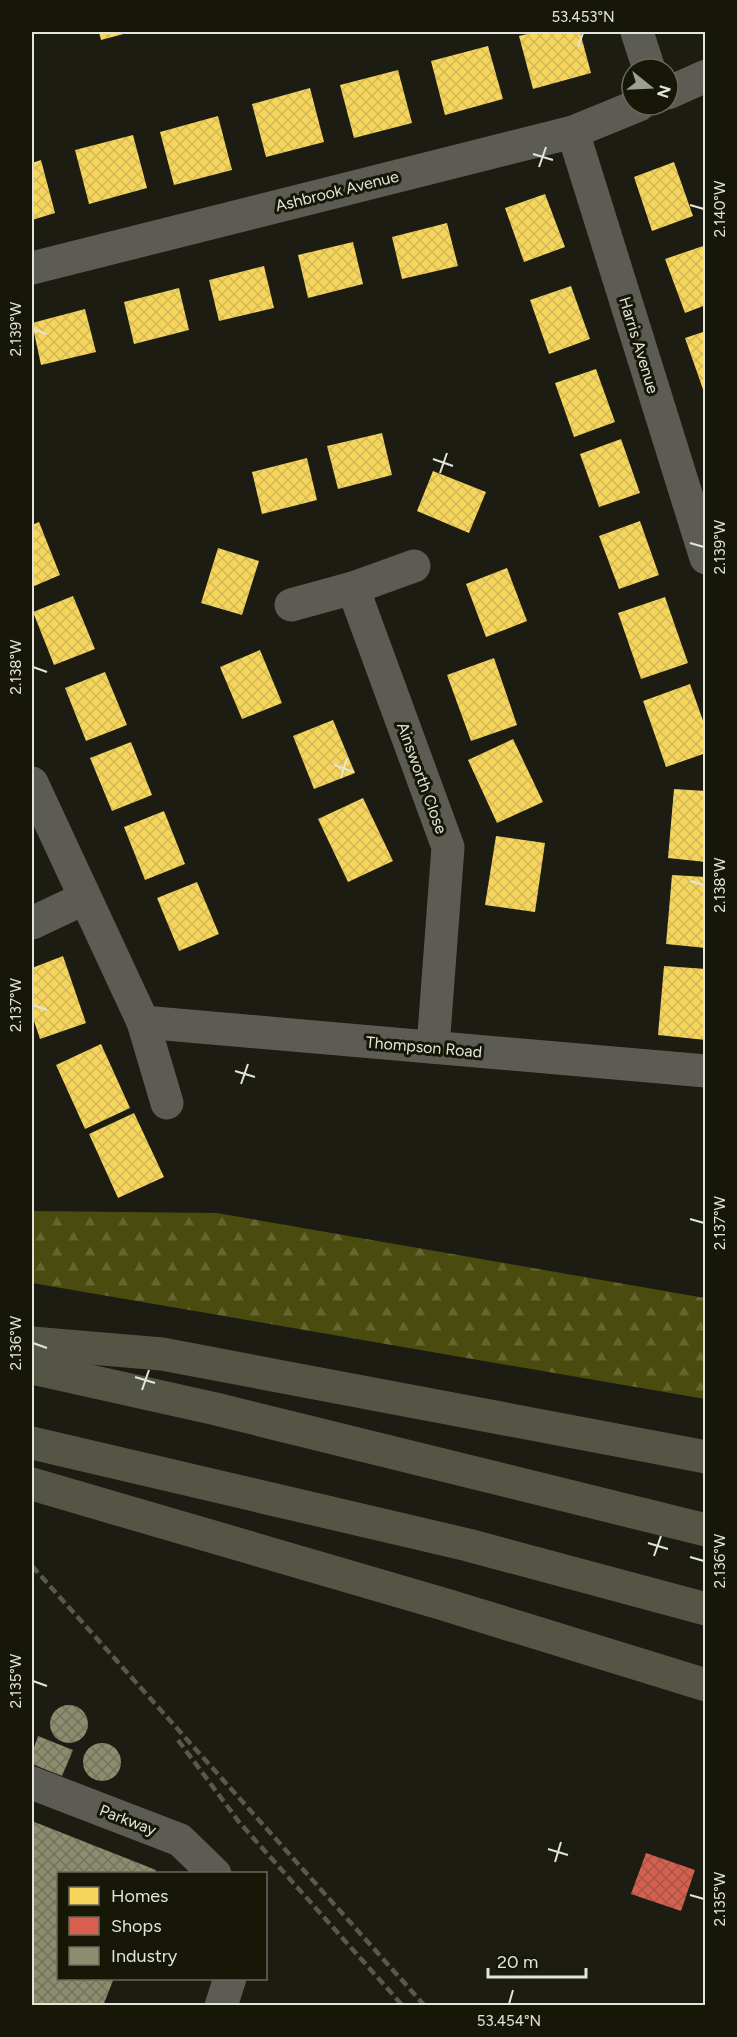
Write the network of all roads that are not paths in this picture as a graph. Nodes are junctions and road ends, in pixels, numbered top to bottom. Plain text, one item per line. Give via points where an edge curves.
1 (637, 32) edge
2 (645, 57) edge
3 (705, 76) edge
4 (680, 87) edge
5 (620, 113) edge
6 (573, 132) junction
7 (32, 268) edge
8 (705, 558) edge
9 (414, 566) dead end
10 (353, 588) junction
11 (291, 604) dead end
12 (32, 783) edge
13 (85, 898) junction
14 (32, 923) edge
15 (143, 1022) junction
16 (434, 1047) junction
17 (705, 1071) edge
18 (167, 1102) dead end
19 (32, 1343) edge
20 (32, 1368) edge
21 (32, 1443) edge
22 (705, 1457) edge
23 (32, 1484) edge
24 (705, 1530) edge
25 (705, 1609) edge
26 (705, 1685) edge
27 (32, 1783) edge
28 (213, 1872) edge
29 (229, 1980) edge
30 (221, 2006) edge

1 - 2 street
3 - 4 street
5 - 6 street, Ashbrook Avenue
6 - 7 street, Ashbrook Avenue
6 - 8 street, Harris Avenue
9 - 10 street
10 - 11 street
10 - 16 street, Ainsworth Close via 448,847
12 - 13 street
13 - 14 street
13 - 15 street
15 - 16 street, Thompson Road
15 - 18 street
16 - 17 street, Thompson Road
19 - 22 highway via 162,1354
20 - 24 highway via 216,1409
21 - 25 highway via 468,1545
23 - 26 highway
27 - 28 street, Parkway via 180,1840
29 - 30 street

